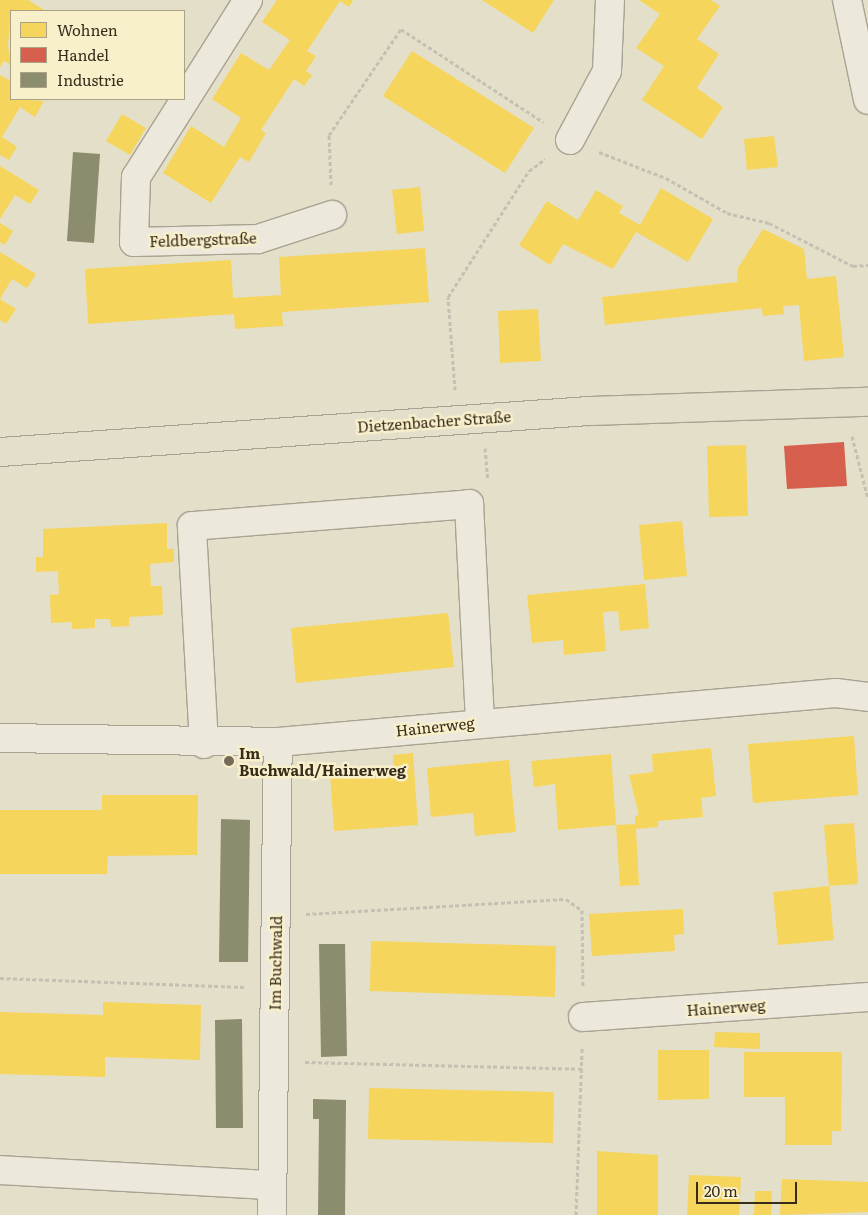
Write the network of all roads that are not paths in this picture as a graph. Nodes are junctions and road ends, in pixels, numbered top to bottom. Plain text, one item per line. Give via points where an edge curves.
1 (248, 0) edge
2 (610, 0) edge
3 (847, 0) edge
4 (185, 100) edge
5 (185, 100) edge
6 (868, 100) edge
7 (570, 140) road end
8 (332, 216) road end
9 (868, 402) edge
10 (0, 452) edge
11 (868, 697) edge
12 (480, 721) junction
13 (0, 738) edge
14 (278, 742) junction
15 (204, 744) junction
16 (868, 996) edge
17 (584, 1017) road end
18 (0, 1170) edge
19 (272, 1185) junction
20 (272, 1215) edge

1 - 4 street, Feldbergstraße
2 - 7 street via 607,71
3 - 6 street
5 - 8 street, Feldbergstraße via 136,177 134,242 258,239
9 - 10 main road, Dietzenbacher Straße via 457,420
11 - 12 street, Hainerweg via 836,693
12 - 14 street, Hainerweg
12 - 15 street via 469,504 192,526
13 - 15 street, Hainerweg
14 - 15 street, Hainerweg
14 - 19 street, Im Buchwald
16 - 17 street, Hainerweg
18 - 19 street
19 - 20 street, Im Buchwald

